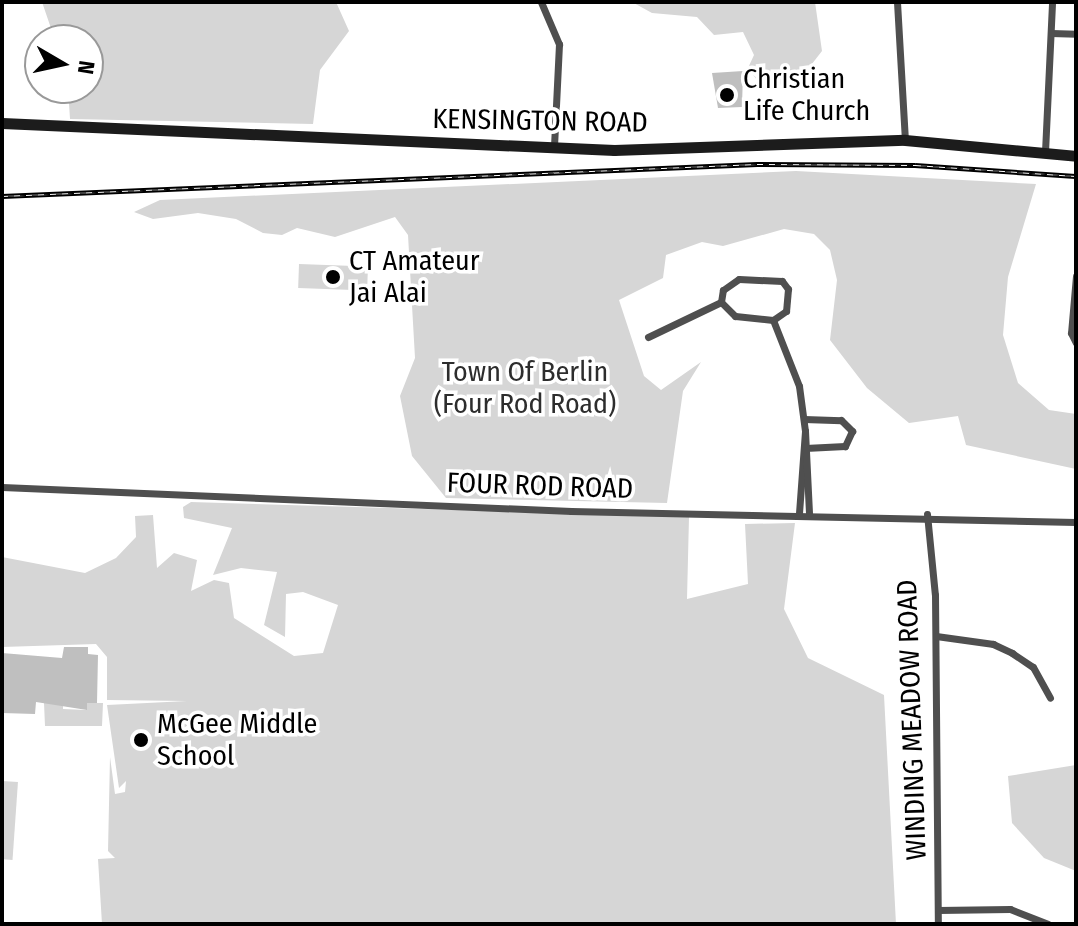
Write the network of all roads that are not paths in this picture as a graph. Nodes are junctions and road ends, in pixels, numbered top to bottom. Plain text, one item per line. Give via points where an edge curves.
1 (541, 2) edge
2 (897, 2) edge
3 (1052, 2) edge
4 (1051, 33) junction
5 (1076, 34) edge
6 (2, 123) edge
7 (905, 140) junction
8 (554, 148) junction
9 (1045, 152) junction
10 (1076, 156) edge
11 (1076, 276) edge
12 (721, 302) junction
13 (773, 320) junction
14 (648, 337) dead end
15 (1076, 343) edge
16 (804, 419) junction
17 (805, 431) junction
18 (810, 448) junction
19 (2, 487) edge
20 (799, 513) junction
21 (809, 513) junction
22 (927, 514) junction
23 (1076, 522) edge
24 (936, 636) junction
25 (1050, 698) dead end
26 (938, 910) junction
27 (938, 924) edge
28 (1048, 924) edge

1 - 8 street via 559,44
2 - 7 street
3 - 4 street
4 - 5 street
4 - 9 street
6 - 8 street, KENSINGTON ROAD
7 - 8 street, KENSINGTON ROAD
7 - 9 street, KENSINGTON ROAD
9 - 10 street, KENSINGTON ROAD
11 - 15 street via 1071,333
12 - 13 street via 735,316
12 - 13 street via 723,290 739,279 782,281 790,299
12 - 14 street
13 - 16 street via 799,386
16 - 17 street
16 - 18 street via 841,420 852,431 845,446
17 - 18 street
17 - 20 street
18 - 21 street
19 - 20 street, FOUR ROD ROAD via 571,511
20 - 21 street, FOUR ROD ROAD
21 - 22 street, FOUR ROD ROAD
22 - 23 street, FOUR ROD ROAD
22 - 24 street, WINDING MEADOW ROAD
24 - 25 street via 993,644 1012,653 1038,674
24 - 26 street, WINDING MEADOW ROAD
26 - 27 street, WINDING MEADOW ROAD
26 - 28 street via 1010,909

